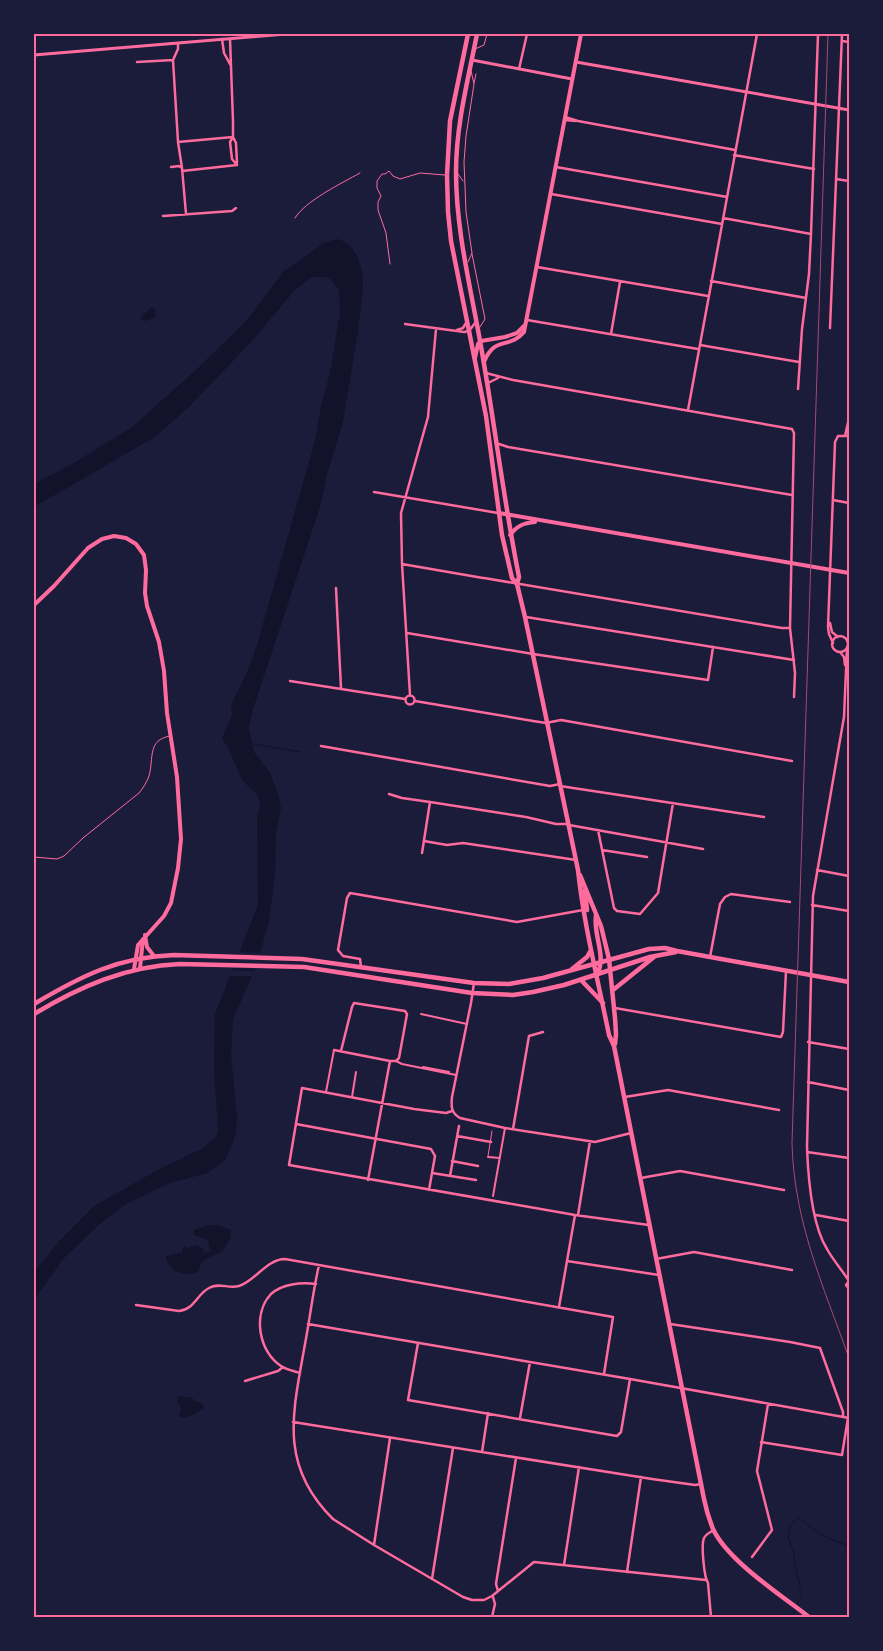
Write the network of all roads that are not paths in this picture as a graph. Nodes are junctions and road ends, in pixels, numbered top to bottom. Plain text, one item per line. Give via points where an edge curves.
1 (286, 34) edge
2 (468, 34) edge
3 (477, 34) edge
4 (487, 34) edge
5 (527, 34) edge
6 (581, 34) edge
7 (757, 34) edge
8 (818, 34) edge
9 (842, 34) edge
10 (230, 38) junction
11 (222, 39) junction
12 (842, 41) junction
13 (849, 42) edge
14 (178, 43) junction
15 (474, 49) junction
16 (34, 55) edge
17 (463, 58) junction
18 (173, 60) junction
19 (472, 60) junction
20 (138, 62) dead end
21 (576, 62) junction
22 (231, 67) junction
23 (470, 68) junction
24 (518, 69) junction
25 (476, 74) dead end
26 (572, 79) junction
27 (474, 84) junction
28 (747, 92) junction
29 (815, 104) junction
30 (838, 108) junction
31 (849, 110) edge
32 (565, 118) junction
33 (233, 137) junction
34 (178, 142) junction
35 (735, 150) junction
36 (734, 155) junction
37 (171, 167) dead end
38 (556, 167) junction
39 (814, 169) junction
40 (182, 170) junction
41 (456, 172) junction
42 (360, 173) dead end
43 (447, 175) junction
44 (836, 179) junction
45 (849, 181) edge
46 (464, 182) junction
47 (550, 194) junction
48 (726, 196) junction
49 (236, 208) dead end
50 (186, 214) junction
51 (163, 216) dead end
52 (295, 218) dead end
53 (723, 218) junction
54 (722, 224) junction
55 (811, 234) junction
56 (472, 253) junction
57 (390, 264) dead end
58 (466, 265) junction
59 (536, 267) junction
60 (711, 281) junction
61 (620, 282) junction
62 (708, 296) junction
63 (806, 298) junction
64 (474, 307) junction
65 (465, 309) junction
66 (476, 319) junction
67 (467, 321) junction
68 (525, 323) junction
69 (405, 324) dead end
70 (478, 328) junction
71 (830, 328) dead end
72 (436, 329) junction
73 (456, 330) junction
74 (469, 330) junction
75 (611, 334) junction
76 (518, 335) junction
77 (505, 337) junction
78 (480, 341) junction
79 (506, 343) junction
80 (699, 344) junction
81 (698, 349) junction
82 (475, 358) junction
83 (484, 362) junction
84 (799, 362) junction
85 (486, 373) junction
86 (499, 378) junction
87 (488, 383) junction
88 (798, 389) dead end
89 (688, 410) junction
90 (849, 418) edge
91 (847, 436) edge
92 (496, 443) junction
93 (508, 447) junction
94 (498, 452) junction
95 (374, 492) dead end
96 (792, 495) junction
97 (404, 497) junction
98 (833, 500) junction
99 (849, 503) edge
100 (499, 514) junction
101 (507, 516) junction
102 (542, 522) junction
103 (510, 536) junction
104 (792, 562) junction
105 (402, 564) junction
106 (831, 570) junction
107 (849, 573) edge
108 (517, 584) junction
109 (336, 588) dead end
110 (34, 605) edge
111 (525, 617) junction
112 (829, 622) junction
113 (790, 628) junction
114 (407, 633) junction
115 (838, 637) junction
116 (844, 637) junction
117 (849, 638) edge
118 (833, 643) junction
119 (848, 645) edge
120 (714, 647) junction
121 (840, 652) junction
122 (533, 654) junction
123 (794, 660) junction
124 (848, 669) edge
125 (290, 680) dead end
126 (341, 688) junction
127 (410, 695) junction
128 (794, 697) dead end
129 (405, 699) junction
130 (415, 701) junction
131 (546, 722) junction
132 (171, 736) junction
133 (321, 746) dead end
134 (792, 761) dead end
135 (560, 785) junction
136 (389, 794) dead end
137 (430, 802) junction
138 (673, 803) junction
139 (764, 817) dead end
140 (568, 825) junction
141 (598, 830) junction
142 (424, 840) junction
143 (666, 843) junction
144 (703, 849) dead end
145 (602, 850) junction
146 (422, 853) dead end
147 (34, 857) edge
148 (646, 857) dead end
149 (576, 860) junction
150 (578, 870) junction
151 (817, 870) junction
152 (849, 876) edge
153 (585, 886) junction
154 (790, 902) dead end
155 (812, 905) junction
156 (585, 910) junction
157 (849, 911) edge
158 (596, 914) junction
159 (144, 936) junction
160 (592, 950) junction
161 (677, 952) junction
162 (657, 954) junction
163 (154, 956) junction
164 (710, 958) junction
165 (137, 959) junction
166 (360, 959) junction
167 (609, 959) junction
168 (365, 960) dead end
169 (602, 962) junction
170 (595, 964) junction
171 (361, 967) junction
172 (140, 968) junction
173 (611, 969) junction
174 (134, 970) junction
175 (571, 970) junction
176 (786, 971) junction
177 (597, 974) junction
178 (810, 975) junction
179 (581, 980) junction
180 (849, 982) edge
181 (474, 983) junction
182 (613, 990) junction
183 (472, 993) junction
184 (603, 1003) junction
185 (34, 1004) edge
186 (615, 1008) junction
187 (34, 1014) edge
188 (422, 1014) dead end
189 (467, 1024) junction
190 (543, 1032) dead end
191 (808, 1042) junction
192 (614, 1046) junction
193 (849, 1049) edge
194 (334, 1050) joint
195 (342, 1051) junction
196 (390, 1061) junction
197 (396, 1061) junction
198 (356, 1072) dead end
199 (452, 1073) junction
200 (808, 1082) junction
201 (849, 1090) edge
202 (326, 1092) junction
203 (352, 1097) junction
204 (624, 1097) junction
205 (382, 1102) junction
206 (779, 1110) dead end
207 (452, 1112) junction
208 (296, 1124) junction
209 (459, 1126) dead end
210 (505, 1128) junction
211 (513, 1129) junction
212 (492, 1131) dead end
213 (631, 1134) junction
214 (457, 1136) junction
215 (376, 1138) junction
216 (590, 1141) junction
217 (490, 1142) junction
218 (807, 1152) junction
219 (488, 1156) joint
220 (500, 1158) junction
221 (849, 1158) edge
222 (452, 1161) junction
223 (478, 1166) dead end
224 (432, 1173) junction
225 (450, 1176) junction
226 (640, 1178) junction
227 (368, 1180) junction
228 (476, 1180) dead end
229 (429, 1190) junction
230 (784, 1190) dead end
231 (493, 1196) dead end
232 (576, 1215) junction
233 (816, 1215) junction
234 (849, 1221) edge
235 (649, 1225) junction
236 (656, 1258) junction
237 (567, 1261) junction
238 (320, 1265) junction
239 (792, 1270) dead end
240 (659, 1275) junction
241 (849, 1281) edge
242 (316, 1284) junction
243 (849, 1289) edge
244 (136, 1305) dead end
245 (559, 1307) junction
246 (308, 1324) junction
247 (670, 1324) junction
248 (418, 1343) junction
249 (530, 1362) junction
250 (282, 1367) junction
251 (300, 1373) junction
252 (604, 1374) junction
253 (630, 1379) junction
254 (245, 1381) dead end
255 (682, 1388) junction
256 (768, 1404) junction
257 (488, 1413) junction
258 (843, 1417) junction
259 (520, 1418) junction
260 (848, 1418) edge
261 (293, 1422) junction
262 (390, 1438) junction
263 (761, 1442) junction
264 (454, 1448) junction
265 (482, 1452) junction
266 (516, 1458) junction
267 (579, 1467) junction
268 (641, 1477) junction
269 (701, 1484) junction
270 (714, 1530) junction
271 (374, 1545) junction
272 (752, 1557) dead end
273 (564, 1565) junction
274 (626, 1572) junction
275 (432, 1579) junction
276 (706, 1580) junction
277 (498, 1591) junction
278 (492, 1596) junction
279 (492, 1617) edge
280 (710, 1617) edge
281 (809, 1617) edge

1 - 10 street
2 - 17 main road
3 - 15 main road
4 - 15 lane via 484,45
5 - 24 street
6 - 21 main road
7 - 28 street
8 - 29 street
9 - 12 street
10 - 11 street
10 - 22 street
11 - 14 street
11 - 22 street
12 - 13 street
12 - 30 street
14 - 16 street
14 - 18 street
15 - 19 main road
17 - 19 main road
17 - 43 main road via 450,121
18 - 20 street
18 - 34 street
19 - 23 main road
19 - 24 street
21 - 26 main road
21 - 28 street
22 - 33 street
23 - 27 lane
23 - 41 main road via 461,115
24 - 26 street
25 - 27 lane
26 - 32 main road
27 - 46 lane via 466,136
28 - 29 street
28 - 35 street
29 - 30 street
29 - 39 street
30 - 31 street
30 - 44 street
32 - 35 street
32 - 38 main road
33 - 34 street
33 - 40 street via 230,142 232,160 237,164
34 - 40 street
35 - 36 street
36 - 39 street
36 - 48 street
37 - 40 street via 178,166
38 - 47 main road
38 - 48 street
39 - 55 street
40 - 50 street
41 - 46 lane
41 - 58 main road
42 - 52 lane via 321,195
43 - 57 lane via 420,173 400,179 389,171 376,181 381,196 378,210
43 - 65 main road via 451,241
44 - 45 street
44 - 71 street
46 - 56 lane
47 - 54 street
47 - 59 main road
48 - 53 street
49 - 50 street via 232,211
50 - 51 street
53 - 54 street
53 - 55 street
54 - 60 street
55 - 63 street
56 - 58 lane
56 - 70 lane via 485,319
58 - 64 main road
59 - 61 street
59 - 68 main road
60 - 62 street
60 - 63 street
61 - 62 street
61 - 75 street
62 - 80 street
63 - 84 street
64 - 65 main road
64 - 66 main road
65 - 67 main road
66 - 70 main road
66 - 74 street
67 - 73 street via 463,328
67 - 74 main road
68 - 75 street
68 - 76 main road
69 - 72 street
70 - 78 main road
72 - 73 street
72 - 97 street via 428,417
73 - 74 street
74 - 82 main road
75 - 81 street
76 - 77 main road
76 - 79 main road
77 - 78 main road
77 - 79 main road
78 - 82 main road
78 - 83 main road
79 - 83 main road via 489,350
80 - 81 street
80 - 84 street
81 - 89 street
82 - 100 main road
83 - 85 main road
84 - 88 street
85 - 86 street
85 - 87 main road
86 - 87 street
86 - 89 street
87 - 92 main road
89 - 96 street via 792,428
90 - 91 street
91 - 98 street via 838,436 835,442
92 - 93 street
92 - 94 main road
93 - 94 street
93 - 96 street
94 - 101 main road
95 - 97 street
96 - 104 street
97 - 100 street
97 - 105 street via 401,513
98 - 99 street
98 - 106 street
100 - 101 main road
100 - 108 main road via 512,578
101 - 102 main road
101 - 103 main road
102 - 103 main road via 522,524
102 - 104 main road
103 - 108 main road via 519,577
104 - 106 main road
104 - 113 street
105 - 108 street
105 - 114 street
106 - 107 main road
106 - 112 street
108 - 111 main road
108 - 113 street
109 - 126 street
110 - 132 main road via 98,541 118,536 136,544 146,564 145,599 162,660
111 - 120 street
111 - 122 main road
112 - 115 street via 832,632
112 - 118 street
113 - 123 street
114 - 122 street
114 - 127 street
115 - 116 street
115 - 118 street
116 - 117 street
116 - 119 street
118 - 121 street via 835,650
119 - 121 street
119 - 124 street
120 - 122 street via 708,680
120 - 123 street
121 - 124 street
122 - 131 main road
123 - 128 street
124 - 151 street via 844,717
125 - 126 street
126 - 129 street
127 - 129 street
127 - 130 street
129 - 130 street via 410,704
130 - 131 street
131 - 134 street via 561,720
131 - 135 main road
132 - 147 lane via 161,738 155,744 150,773 138,793 64,856 57,859
132 - 159 main road via 177,777 180,856 170,903 164,916
133 - 135 street via 550,786
135 - 138 street
135 - 140 main road
136 - 137 street
137 - 140 street
137 - 142 street
138 - 139 street
138 - 143 street
140 - 141 street
140 - 149 main road
141 - 143 street
141 - 145 street
142 - 146 street
142 - 149 street
143 - 144 street
143 - 145 street via 658,893 637,915 616,910 613,906
145 - 148 street
149 - 150 main road
150 - 153 main road
150 - 156 main road
151 - 152 street
151 - 155 street
153 - 156 main road
153 - 158 main road
154 - 164 street via 731,894 725,897 720,904
155 - 157 street
155 - 178 street
156 - 158 main road
156 - 160 main road
156 - 166 street via 517,922 353,893 349,894 338,947 342,956
158 - 167 main road
158 - 169 main road via 595,927
159 - 163 main road
159 - 165 main road via 137,946
160 - 170 main road
160 - 175 main road
161 - 162 main road
161 - 164 main road
161 - 167 main road via 649,948
162 - 173 main road
162 - 182 main road
163 - 165 main road
163 - 171 main road via 289,959
164 - 176 main road
165 - 172 main road
165 - 174 main road
165 - 185 main road via 90,973
166 - 168 street
166 - 171 street
167 - 169 main road
167 - 173 main road
169 - 170 main road
169 - 177 main road
170 - 175 main road
170 - 177 main road
171 - 181 main road
172 - 174 main road
172 - 183 main road via 171,964 286,966 332,970
173 - 177 main road
173 - 182 main road
174 - 187 main road via 92,983
175 - 181 main road via 516,983
176 - 178 main road
176 - 186 street via 782,1036
177 - 179 main road
177 - 184 main road
178 - 180 main road
178 - 191 street
179 - 183 main road via 523,994
179 - 184 main road
181 - 183 street
182 - 186 main road
183 - 189 street
184 - 192 main road
186 - 192 main road
188 - 189 street
189 - 199 street
190 - 211 street via 529,1036
191 - 193 street
191 - 200 street
192 - 204 main road
194 - 195 street
194 - 202 street
195 - 196 street
195 - 197 street via 352,1006 356,1002 405,1011
196 - 197 street
196 - 205 street
197 - 199 street
198 - 203 street
199 - 207 street
200 - 201 street
200 - 218 street
202 - 203 street
202 - 208 street via 302,1088
203 - 205 street
204 - 206 street via 668,1090
204 - 213 main road
205 - 207 street
205 - 215 street
207 - 210 street via 460,1118
208 - 215 street
208 - 227 street via 289,1165
209 - 214 street
210 - 211 street
210 - 220 street
211 - 216 street
212 - 217 lane
213 - 216 street
213 - 226 main road
214 - 217 street
214 - 222 street
215 - 224 street via 431,1149 435,1156
215 - 227 street
216 - 232 street
217 - 219 lane
218 - 221 street
218 - 233 street
219 - 220 street
220 - 231 street
222 - 223 street
222 - 225 street
224 - 225 street
224 - 229 street
225 - 228 street
226 - 230 street via 680,1171
226 - 235 main road
227 - 229 street
229 - 232 street
232 - 235 street
232 - 237 street
233 - 234 street
233 - 241 street via 826,1248
235 - 236 main road
236 - 239 street via 694,1252
236 - 240 main road
237 - 240 street
237 - 245 street
238 - 242 street
238 - 244 street via 277,1260 238,1287 215,1285 206,1288 185,1310
238 - 245 street
240 - 247 main road
241 - 243 street via 846,1285
242 - 246 street
242 - 250 street via 293,1284 281,1288 271,1294 262,1312 261,1339 271,1358
245 - 252 street via 613,1317
246 - 248 street
246 - 251 street
247 - 255 main road
247 - 258 street via 820,1348
248 - 249 street
248 - 257 street via 408,1400
249 - 252 street
249 - 259 street
250 - 251 street
250 - 254 street
251 - 261 street
252 - 253 street
253 - 255 street
253 - 259 street via 621,1432 617,1436
255 - 256 street
255 - 269 main road
256 - 258 street
256 - 263 street
257 - 259 street
257 - 265 street
258 - 260 street
260 - 263 street via 842,1455
261 - 262 street
261 - 271 street via 295,1453 311,1494 333,1519
262 - 264 street
262 - 271 street
263 - 272 street via 757,1471 772,1530
264 - 265 street
264 - 275 street
265 - 266 street
266 - 267 street
266 - 277 street via 496,1584
267 - 268 street
267 - 273 street
268 - 269 street
268 - 274 street
269 - 270 main road
270 - 276 street via 703,1541
270 - 281 main road via 746,1567
271 - 275 street
273 - 274 street
273 - 277 street via 534,1562
274 - 276 street
275 - 278 street via 472,1600
276 - 280 street
277 - 278 street
278 - 279 street via 495,1604

